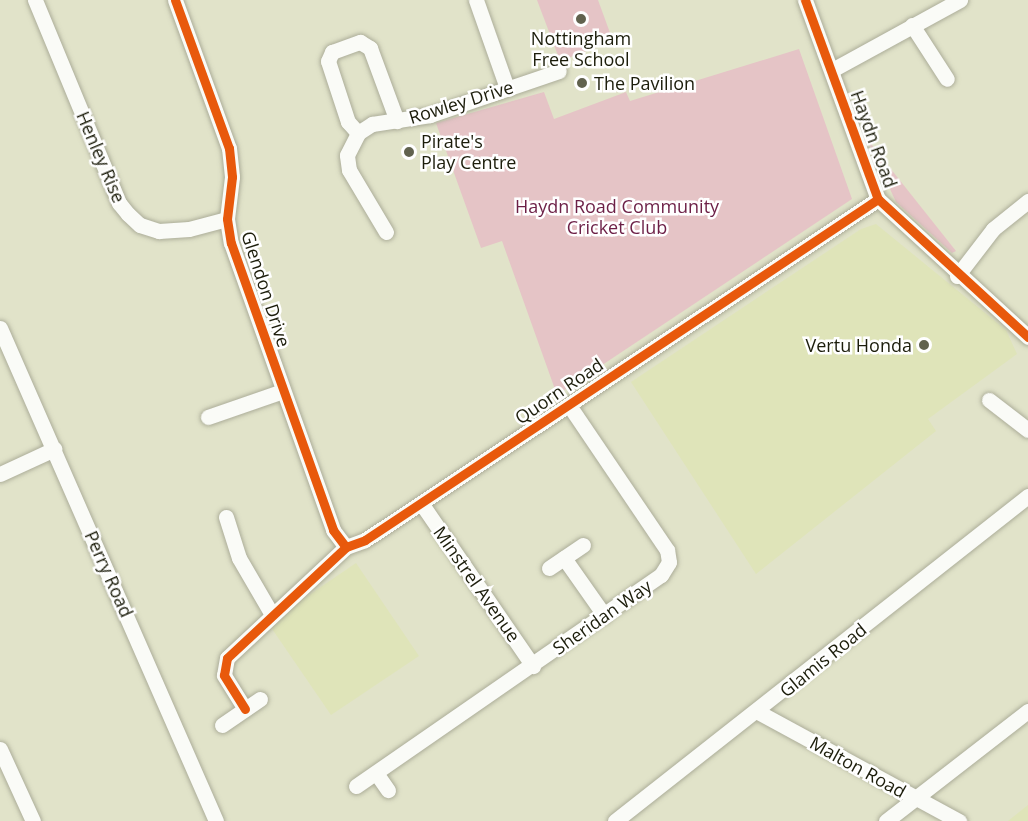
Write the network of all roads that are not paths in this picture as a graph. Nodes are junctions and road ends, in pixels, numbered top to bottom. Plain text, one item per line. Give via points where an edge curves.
1 (35, 0) edge
2 (175, 0) edge
3 (476, 0) edge
4 (805, 0) edge
5 (960, 0) edge
6 (912, 25) junction
7 (832, 70) junction
8 (559, 71) dead end
9 (947, 79) dead end
10 (507, 88) junction
11 (397, 121) junction
12 (358, 133) junction
13 (878, 199) junction
14 (1028, 201) edge
15 (227, 219) junction
16 (386, 232) dead end
17 (957, 276) junction
18 (0, 328) edge
19 (1028, 337) edge
20 (284, 391) junction
21 (989, 400) dead end
22 (569, 405) junction
23 (208, 417) dead end
24 (1028, 430) edge
25 (54, 449) junction
26 (0, 474) edge
27 (1028, 496) edge
28 (421, 503) junction
29 (226, 517) dead end
30 (583, 545) dead end
31 (346, 547) junction
32 (564, 558) junction
33 (549, 568) dead end
34 (604, 615) junction
35 (269, 616) junction
36 (533, 666) junction
37 (260, 699) dead end
38 (245, 709) junction
39 (1028, 711) edge
40 (758, 712) junction
41 (222, 725) dead end
42 (0, 749) edge
43 (376, 773) junction
44 (356, 786) dead end
45 (388, 790) dead end
46 (916, 798) junction
47 (33, 821) edge
48 (216, 821) edge
49 (615, 821) edge
50 (886, 821) edge
51 (959, 821) edge

1 - 15 street, Henley Rise via 119,203 128,214 140,225 159,231 189,229
2 - 15 street, Glendon Drive via 229,148 232,177
3 - 10 street
4 - 7 street, Haydn Road
5 - 6 street
6 - 7 street
6 - 9 street
7 - 13 street, Haydn Road
8 - 10 street, Rowley Drive
10 - 11 street, Rowley Drive via 430,115
11 - 12 street, Rowley Drive via 372,124
11 - 12 street, Rowley Drive via 370,48 360,42 332,52 328,61 348,122
12 - 16 street via 347,155 349,170
13 - 17 street, Haydn Road
13 - 22 street, Quorn Road
14 - 17 street via 993,229
15 - 20 street, Glendon Drive via 231,243
17 - 19 street, Haydn Road
18 - 25 street, Perry Road
20 - 23 street
20 - 31 street, Glendon Drive via 333,530
21 - 24 street
22 - 28 street, Quorn Road
22 - 34 street, Sheridan Way via 667,550 669,562 661,575
25 - 26 street
25 - 48 street, Perry Road
27 - 40 street, Glamis Road
28 - 31 street, Quorn Road via 365,540
28 - 36 street, Minstrel Avenue
29 - 35 street via 239,558
30 - 32 street
31 - 35 street, Quorn Road
32 - 33 street
32 - 34 street
34 - 36 street, Sheridan Way
35 - 38 street, Quorn Road via 227,658 224,667 228,685
36 - 43 street, Sheridan Way
37 - 38 street
38 - 41 street
39 - 46 street
40 - 46 street, Malton Road
40 - 49 street, Glamis Road
42 - 47 street
43 - 44 street, Sheridan Way
43 - 45 street
46 - 50 street
46 - 51 street, Malton Road

